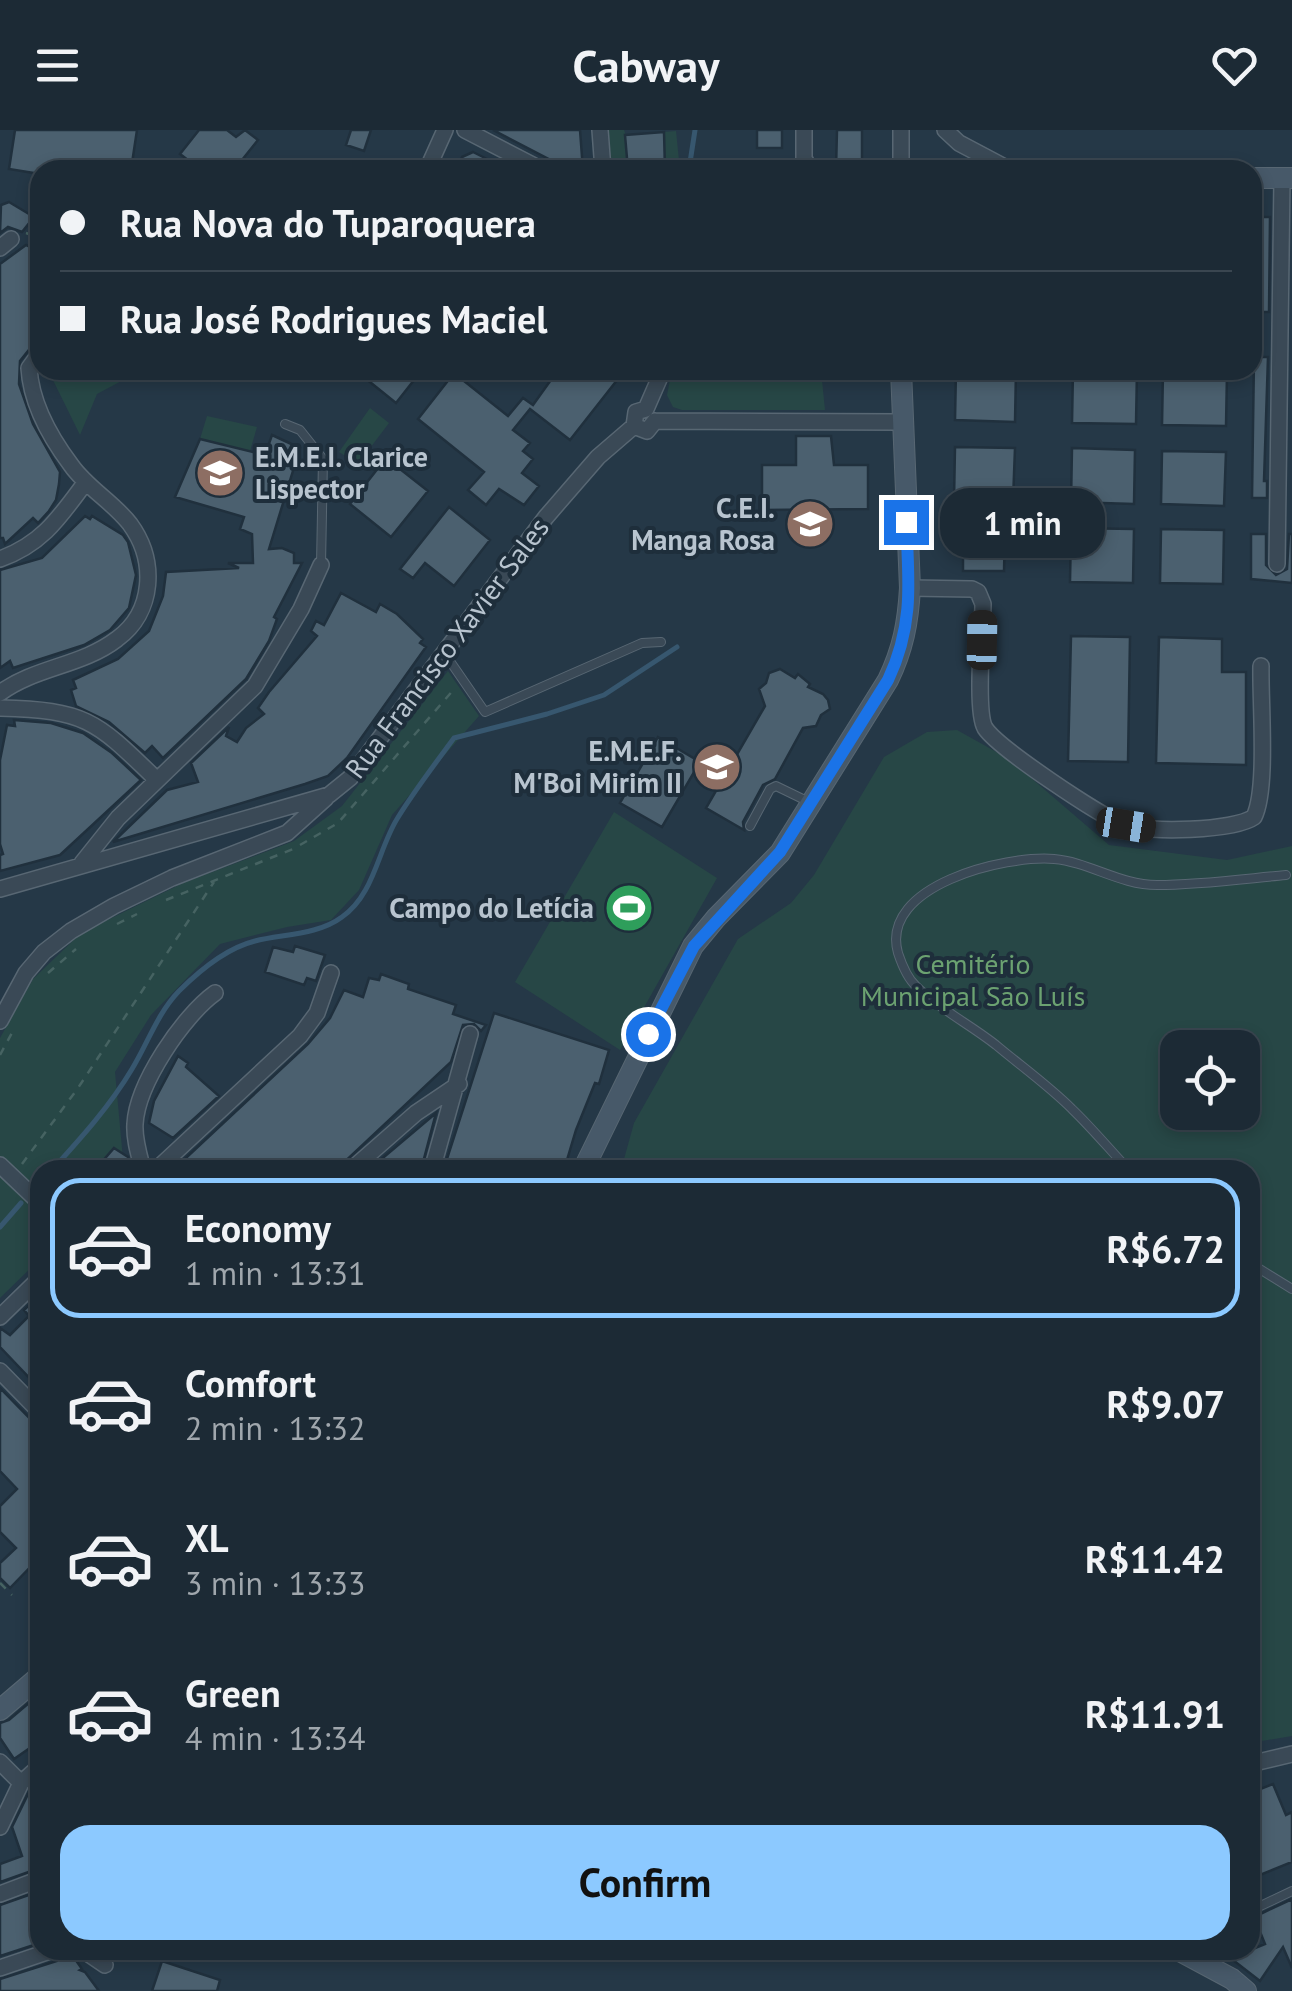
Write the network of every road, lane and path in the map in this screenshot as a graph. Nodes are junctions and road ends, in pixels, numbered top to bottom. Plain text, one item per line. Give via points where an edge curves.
1 (445, 130) edge
2 (465, 130) edge
3 (600, 130) edge
4 (804, 130) edge
5 (901, 130) edge
6 (945, 130) edge
7 (432, 160) edge
8 (523, 160) edge
9 (602, 160) edge
10 (805, 160) edge
11 (901, 160) edge
12 (990, 160) edge
13 (1287, 178) edge
14 (30, 366) edge
15 (660, 380) edge
16 (901, 380) edge
17 (650, 415) junction
18 (901, 422) junction
19 (285, 424) dead end
20 (85, 483) junction
21 (0, 559) edge
22 (1277, 564) dead end
23 (321, 565) joint
24 (910, 588) junction
25 (661, 642) dead end
26 (444, 653) junction
27 (1261, 666) dead end
28 (0, 693) edge
29 (0, 708) edge
30 (696, 768) dead end
31 (156, 780) junction
32 (718, 786) dead end
33 (330, 795) junction
34 (811, 803) junction
35 (750, 826) dead end
36 (81, 864) junction
37 (1286, 875) dead end
38 (215, 880) dead end
39 (0, 889) edge
40 (331, 974) dead end
41 (215, 994) dead end
42 (0, 1021) edge
43 (470, 1034) dead end
44 (458, 1084) junction
45 (141, 1160) edge
46 (167, 1160) edge
47 (362, 1160) edge
48 (435, 1160) edge
49 (589, 1160) edge
50 (1120, 1160) edge
51 (6, 1171) edge
52 (30, 1194) edge
53 (1260, 1268) edge
54 (30, 1288) edge
55 (1292, 1289) edge
56 (0, 1317) edge
57 (0, 1370) edge
58 (30, 1402) edge
59 (0, 1583) edge
60 (12, 1595) dead end
61 (30, 1684) edge
62 (0, 1710) edge
63 (1292, 1754) edge
64 (0, 1762) edge
65 (1260, 1762) edge
66 (30, 1775) edge
67 (21, 1784) junction
68 (0, 1827) edge
69 (30, 1883) edge
70 (1292, 1891) edge
71 (0, 1894) edge
72 (1260, 1906) edge
73 (30, 1958) edge
74 (98, 1960) edge
75 (1201, 1960) edge
76 (106, 1965) dead end
77 (0, 1968) edge
78 (1246, 1991) edge

1 - 7 street
2 - 8 street
3 - 9 street
4 - 10 street
5 - 11 street
6 - 12 street
13 - 22 street
14 - 20 street via 30,391
15 - 17 street, Rua Francisco Xavier Sales
16 - 18 street
17 - 18 street
17 - 26 street, Rua Francisco Xavier Sales via 636,412 634,426 546,517
18 - 24 street
19 - 23 lane via 300,430 324,459
20 - 21 street via 48,531 26,550
20 - 28 street via 130,525 146,565 146,598 137,622 91,654
23 - 31 street via 255,686
24 - 27 street via 978,592 986,729 1044,775 1126,825 1233,825 1254,817
24 - 34 street via 902,651
25 - 26 lane via 642,644 485,712
26 - 33 street, Rua Francisco Xavier Sales
29 - 31 street via 46,709 92,722
30 - 32 path
31 - 36 street
33 - 36 street, Rua Francisco Xavier Sales
33 - 42 street via 286,834 172,878 71,931 26,973
34 - 35 lane via 776,786
34 - 49 street via 772,862 694,946
36 - 39 street, Rua Francisco Xavier Sales
37 - 50 lane via 1156,885 1057,859 1000,863 948,880 908,909 897,929 897,948 916,986 1071,1108
38 - 51 path via 78,1088
40 - 46 street via 300,1036
41 - 45 street via 169,1044 144,1090 135,1127
43 - 44 street
44 - 47 street
44 - 48 street
51 - 52 street
53 - 55 lane
54 - 56 street
57 - 58 street
59 - 60 path
61 - 62 street
63 - 65 street
64 - 67 street
66 - 67 street
67 - 68 street
69 - 71 street
70 - 72 lane
73 - 77 street
74 - 76 street
75 - 78 street

